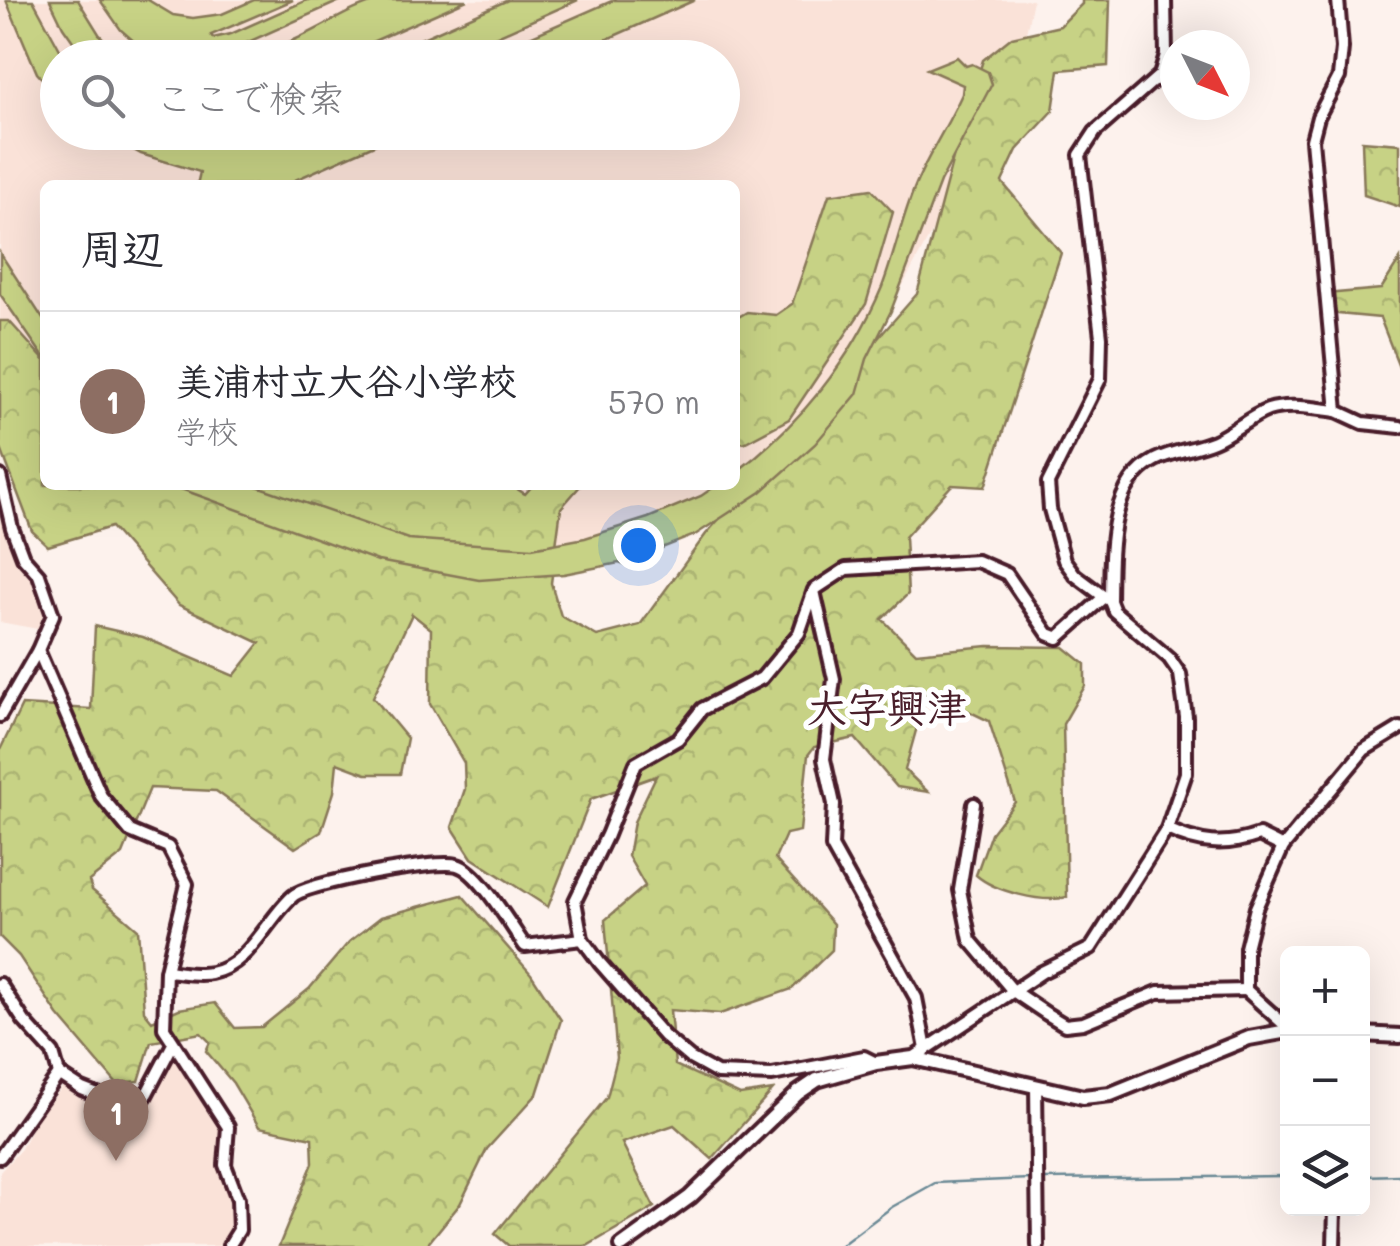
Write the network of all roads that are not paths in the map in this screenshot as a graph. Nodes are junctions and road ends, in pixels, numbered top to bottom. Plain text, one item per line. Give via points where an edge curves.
1 (1164, 0) edge
2 (1338, 0) edge
3 (1337, 411) junction
4 (1400, 428) edge
5 (0, 476) edge
6 (814, 590) junction
7 (1107, 599) junction
8 (38, 650) junction
9 (0, 716) edge
10 (1400, 728) edge
11 (974, 804) dead end
12 (1167, 829) junction
13 (1282, 847) junction
14 (582, 939) junction
15 (166, 971) junction
16 (0, 984) edge
17 (1246, 990) junction
18 (1013, 991) junction
19 (1280, 1022) edge
20 (1280, 1031) edge
21 (1370, 1034) edge
22 (1400, 1036) edge
23 (173, 1044) junction
24 (926, 1049) junction
25 (913, 1058) junction
26 (876, 1064) junction
27 (59, 1074) junction
28 (1036, 1086) junction
29 (0, 1157) edge
30 (1335, 1216) edge
31 (229, 1246) edge
32 (622, 1246) edge
33 (1038, 1246) edge
34 (1334, 1246) edge

1 - 7 street via 1160,74 1080,154 1100,379 1048,483 1064,560
2 - 3 street via 1339,77 1312,140
3 - 4 street
3 - 7 street via 1266,411 1213,442 1154,460 1120,500
5 - 8 street via 23,557 39,574 53,615
6 - 7 street via 846,569 977,561 1007,574 1048,634 1058,638
6 - 14 street via 799,634 762,678 702,708 678,739 636,762 575,901
6 - 24 street via 834,679 824,760 834,804 832,847 916,998
7 - 12 street via 1180,674 1186,773
8 - 9 street
8 - 15 street via 102,796 130,831 168,848 187,884
10 - 13 street via 1364,750
11 - 18 street via 960,890 964,914 970,940
12 - 13 street via 1205,844 1259,836
12 - 18 street via 1091,948
13 - 17 street via 1256,908 1246,948
14 - 15 street via 525,946 474,876 457,865 428,865 314,886 295,894 232,967 209,974
14 - 26 street via 664,1036 717,1072 772,1075 864,1056
15 - 23 street via 164,1028
16 - 27 street via 49,1047
17 - 18 street via 1158,992 1084,1023 1065,1024
17 - 19 street
18 - 24 street
20 - 28 street via 1111,1094 1083,1097
21 - 22 street
23 - 27 street via 145,1097 123,1105
23 - 31 street via 228,1127 225,1165 238,1199 239,1230
24 - 25 street
25 - 26 street
25 - 28 street
26 - 32 street via 817,1080 798,1093 690,1196
27 - 29 street
28 - 33 street
30 - 34 street

